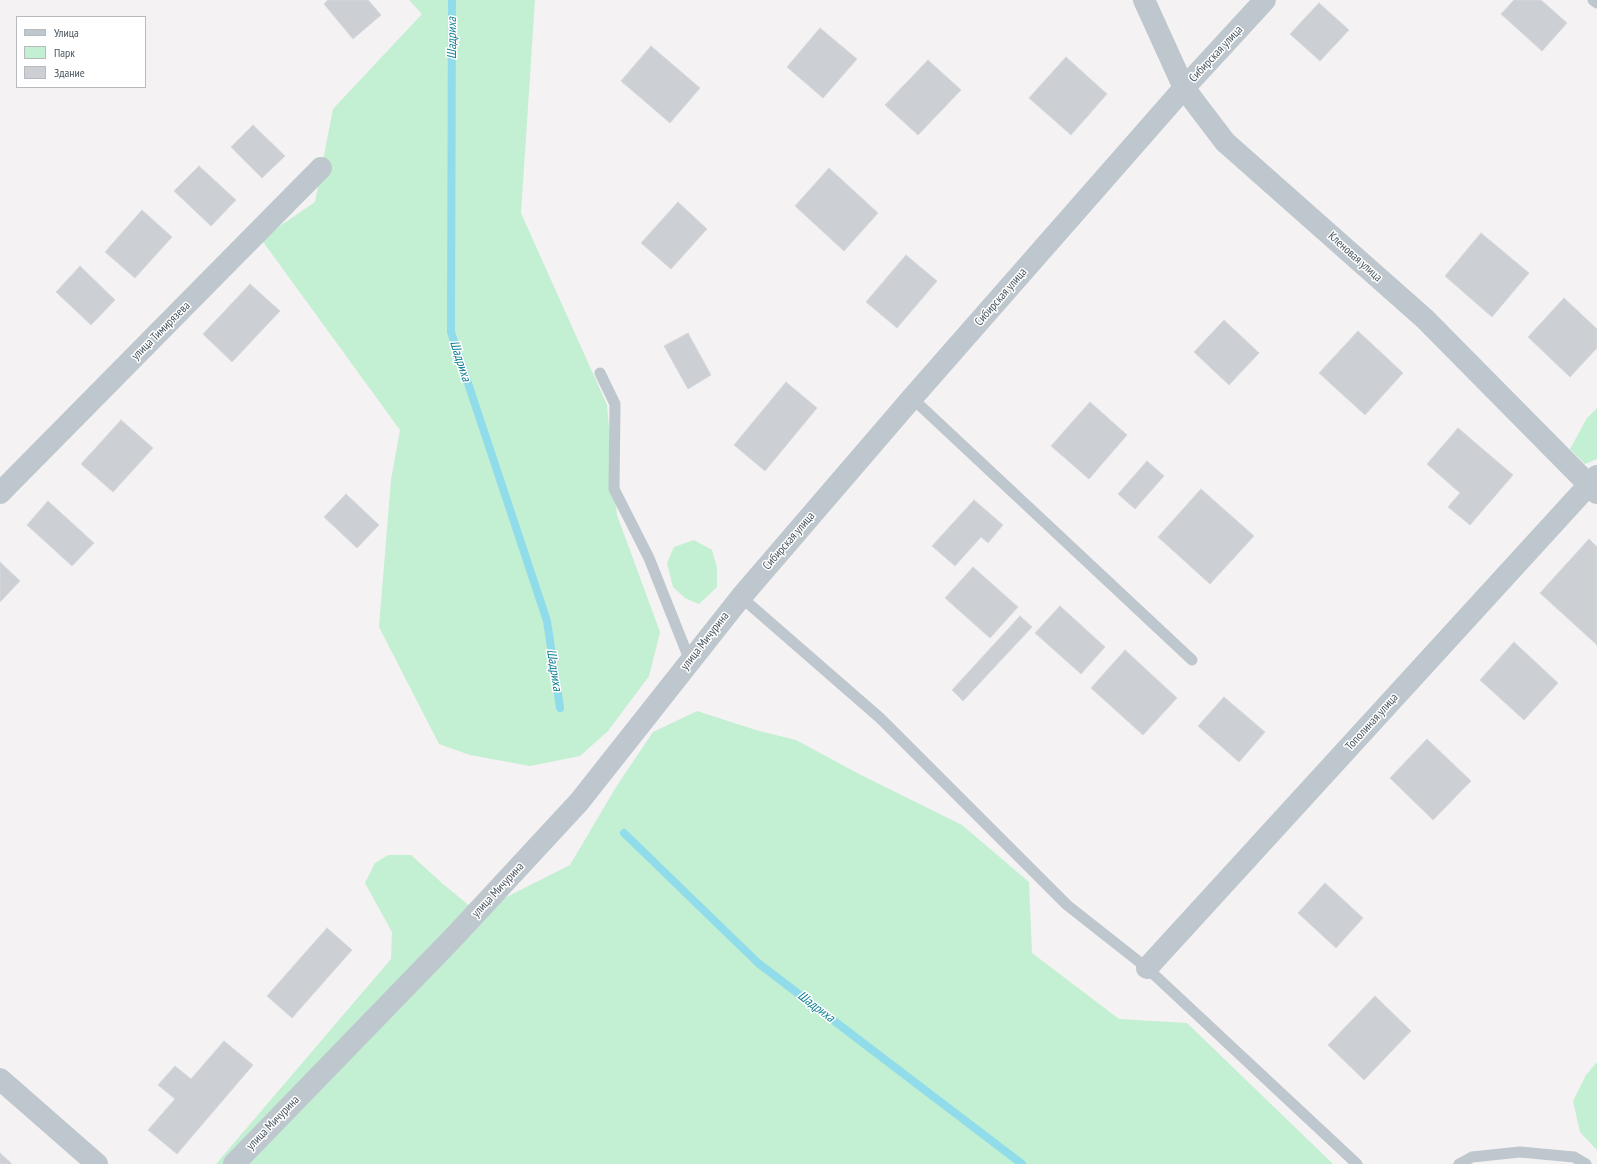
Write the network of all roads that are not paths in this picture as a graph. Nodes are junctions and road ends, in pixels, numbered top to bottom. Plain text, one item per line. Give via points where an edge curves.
1 (1144, 0) edge
2 (1265, 0) edge
3 (1593, 0) edge
4 (1597, 3) edge
5 (1184, 88) junction
6 (321, 168) dead end
7 (600, 373) dead end
8 (912, 398) junction
9 (1594, 485) edge
10 (0, 493) edge
11 (740, 596) junction
12 (1192, 660) dead end
13 (690, 661) junction
14 (1147, 968) junction
15 (0, 1079) edge
16 (97, 1164) edge
17 (234, 1164) edge
18 (1357, 1164) edge
19 (1459, 1164) edge
20 (1586, 1164) edge

1 - 5 street, Кленовая улица
2 - 5 street, Сибирская улица
3 - 4 lane
5 - 8 street, Сибирская улица
5 - 9 street, Кленовая улица via 1225,142 1425,319
6 - 10 street, улица Тимирязева
7 - 13 lane via 615,404 614,489 649,558
8 - 11 street, Сибирская улица
8 - 12 lane
9 - 14 street, Тополиная улица
11 - 13 street, улица Мичурина
11 - 14 lane via 880,718 1067,906
13 - 17 street, улица Мичурина via 579,802 453,938
14 - 18 lane
15 - 16 street
19 - 20 lane via 1472,1157 1520,1152 1574,1157

